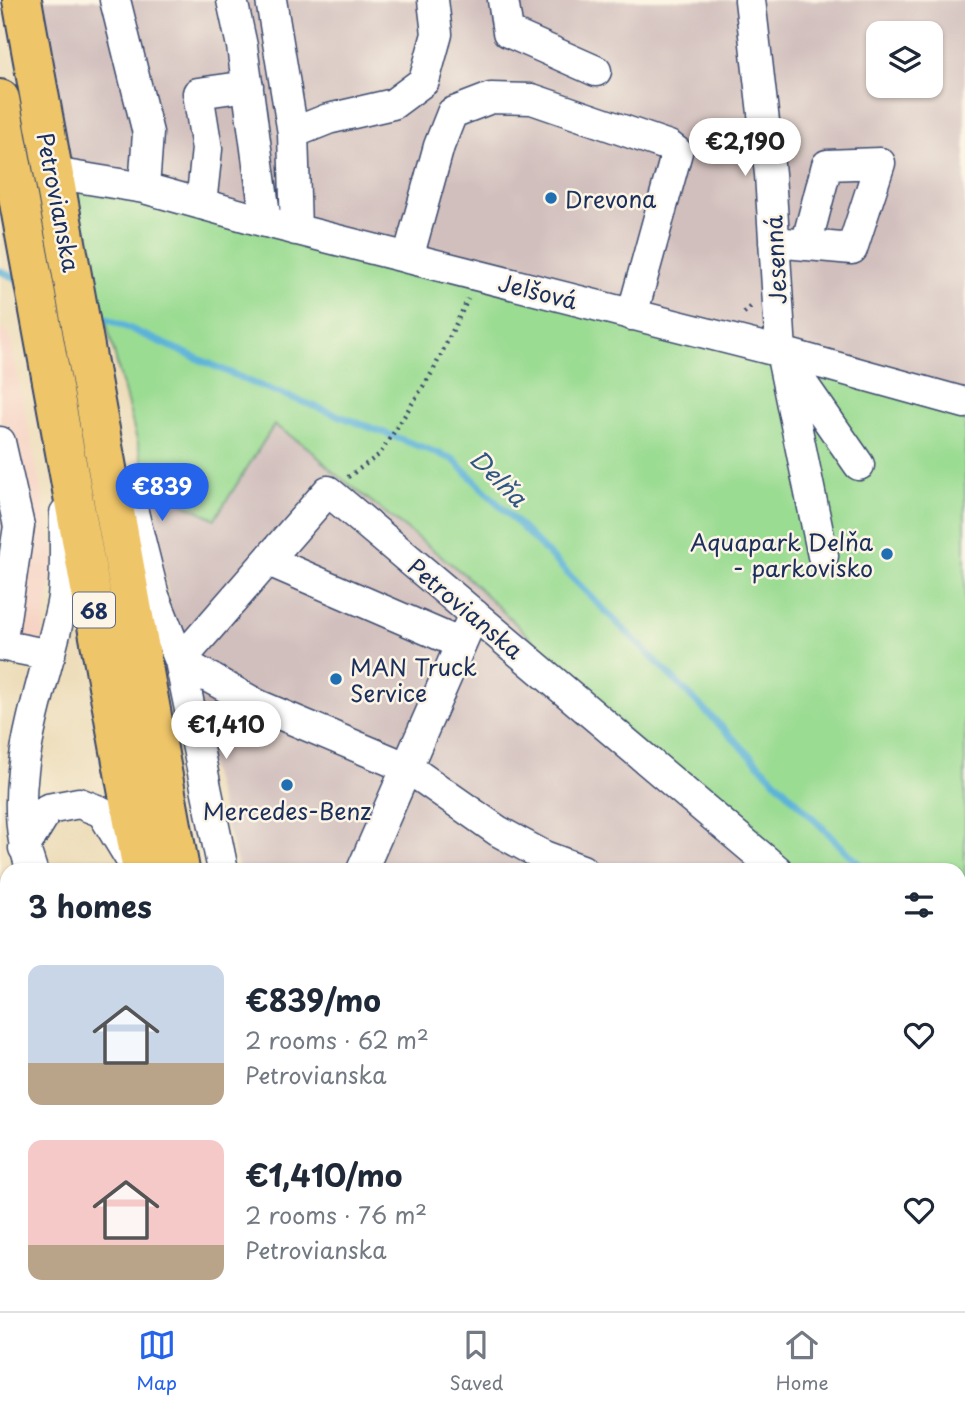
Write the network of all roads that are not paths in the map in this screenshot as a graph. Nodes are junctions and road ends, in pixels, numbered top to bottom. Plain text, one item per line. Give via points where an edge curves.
1 (22, 0) edge
2 (115, 0) edge
3 (232, 0) edge
4 (271, 0) edge
5 (433, 0) edge
6 (503, 0) edge
7 (750, 0) edge
8 (596, 71) dead end
9 (248, 86) junction
10 (0, 99) edge
11 (293, 133) junction
12 (52, 173) junction
13 (144, 188) junction
14 (201, 204) junction
15 (266, 222) junction
16 (296, 230) junction
17 (774, 242) junction
18 (806, 245) dead end
19 (408, 258) junction
20 (632, 315) junction
21 (781, 352) junction
22 (965, 403) edge
23 (95, 405) junction
24 (0, 442) edge
25 (66, 453) junction
26 (859, 465) dead end
27 (823, 556) dead end
28 (7, 561) edge
29 (269, 561) junction
30 (474, 614) junction
31 (461, 644) junction
32 (1, 645) edge
33 (50, 655) junction
34 (180, 662) junction
35 (408, 768) junction
36 (9, 791) edge
37 (28, 859) edge
38 (135, 863) edge
39 (138, 863) edge
40 (179, 863) edge
41 (222, 863) edge
42 (365, 863) edge
43 (563, 863) edge
44 (769, 863) edge

1 - 12 main road, Petrovianska / 68
2 - 13 street via 148,133
3 - 9 street
4 - 11 street
5 - 11 street via 438,34 424,81 393,104 328,119
6 - 8 street via 508,32
7 - 17 street, Jesenná
9 - 14 street via 198,93 207,149
9 - 15 street
10 - 25 main road, Petrovianska / 68
11 - 16 street
12 - 13 street, Jelšová
12 - 23 main road, Petrovianska / 68
13 - 14 street, Jelšová
14 - 15 street, Jelšová
15 - 16 street, Jelšová
16 - 19 street, Jelšová
17 - 18 street
17 - 21 street, Jesenná
19 - 20 street, Jelšová
19 - 20 street via 452,113 491,98 532,99 677,152
20 - 21 street, Jelšová
21 - 22 street, Jelšová
21 - 26 street
21 - 27 street
23 - 34 street, Petrovianska via 116,452 154,596
23 - 40 main road, Petrovianska / 68
24 - 28 street via 19,526
25 - 33 street, Petrovianska via 63,600
25 - 39 main road, Petrovianska / 68
28 - 32 street
29 - 30 street, Petrovianska via 328,491
29 - 31 street
29 - 34 street
30 - 31 street
30 - 44 street, Petrovianska
31 - 35 street
32 - 33 street
33 - 36 street, Petrovianska
34 - 35 street via 258,705
34 - 41 street, Petrovianska
35 - 42 street
35 - 43 street via 498,831
36 - 37 street, Petrovianska
37 - 38 street via 48,809 79,803 102,812

